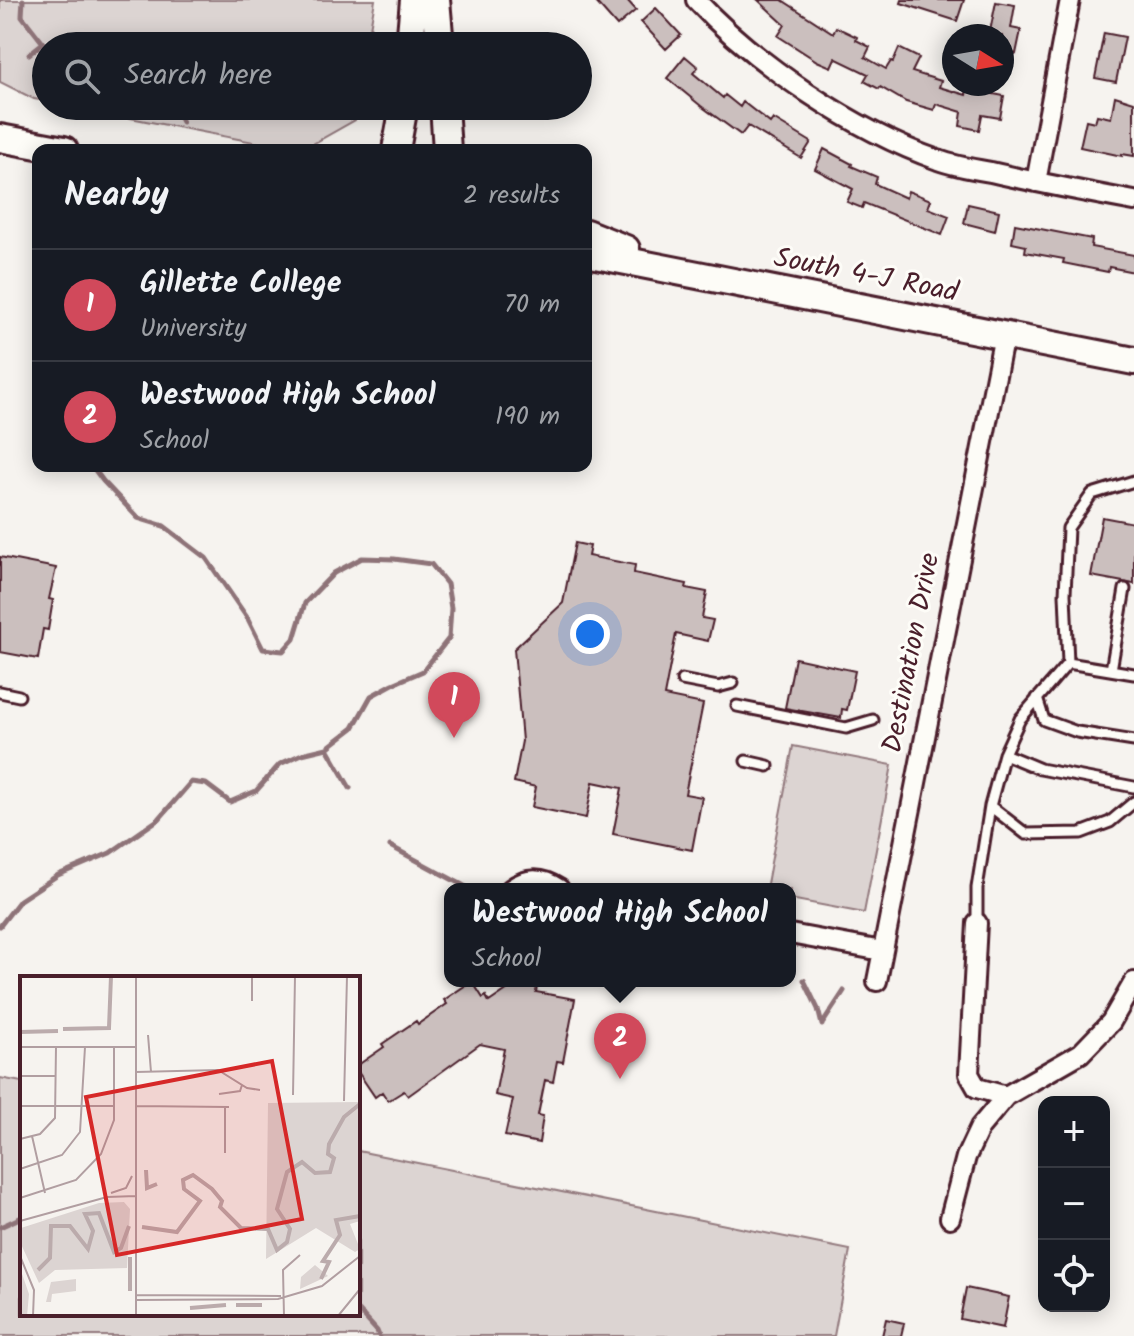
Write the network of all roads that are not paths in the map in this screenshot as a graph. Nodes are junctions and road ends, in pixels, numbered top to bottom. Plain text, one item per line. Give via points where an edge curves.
1 (414, 0) edge
2 (436, 0) edge
3 (696, 0) edge
4 (1070, 0) edge
5 (411, 32) edge
6 (439, 32) edge
7 (401, 120) edge
8 (445, 120) edge
9 (0, 138) edge
10 (32, 144) edge
11 (397, 144) edge
12 (447, 144) edge
13 (1036, 182) junction
14 (1134, 201) edge
15 (592, 235) edge
16 (592, 254) edge
17 (688, 274) junction
18 (1004, 335) junction
19 (1134, 361) edge
20 (1134, 481) edge
21 (1125, 589) dead end
22 (1068, 663) junction
23 (1111, 670) junction
24 (1134, 674) edge
25 (682, 680) dead end
26 (733, 683) dead end
27 (0, 692) edge
28 (19, 696) dead end
29 (1037, 698) junction
30 (737, 706) dead end
31 (873, 720) dead end
32 (1134, 741) edge
33 (1004, 754) junction
34 (746, 761) dead end
35 (768, 766) dead end
36 (1134, 787) edge
37 (1134, 802) edge
38 (990, 806) junction
39 (522, 883) edge
40 (550, 883) edge
41 (977, 923) joint
42 (796, 935) edge
43 (882, 951) junction
44 (877, 981) dead end
45 (1134, 982) edge
46 (1006, 1096) junction
47 (950, 1218) dead end

1 - 5 main road
2 - 6 main road
3 - 13 street via 794,84 876,133 939,161
4 - 13 street
7 - 11 main road
8 - 12 main road
9 - 10 main road
13 - 14 street
15 - 17 main road
16 - 17 main road, South 4-J Road
17 - 18 main road, South 4-J Road
18 - 19 main road, South 4-J Road
18 - 43 street, Destination Drive
20 - 22 lane via 1092,494 1068,528
21 - 23 lane
22 - 23 lane
22 - 29 lane
23 - 24 lane
25 - 26 lane via 718,687
27 - 28 lane
29 - 32 lane via 1044,720 1077,732
29 - 33 lane
30 - 31 lane via 846,728
33 - 36 lane via 1040,769
33 - 38 lane
34 - 35 lane
37 - 38 lane via 1110,822 1081,833 1026,834
38 - 41 lane
39 - 40 street
41 - 46 street via 969,1074 977,1088
42 - 43 street
43 - 44 street, Destination Drive
45 - 46 street via 1111,1022 1081,1053
46 - 47 street via 980,1127 966,1157

